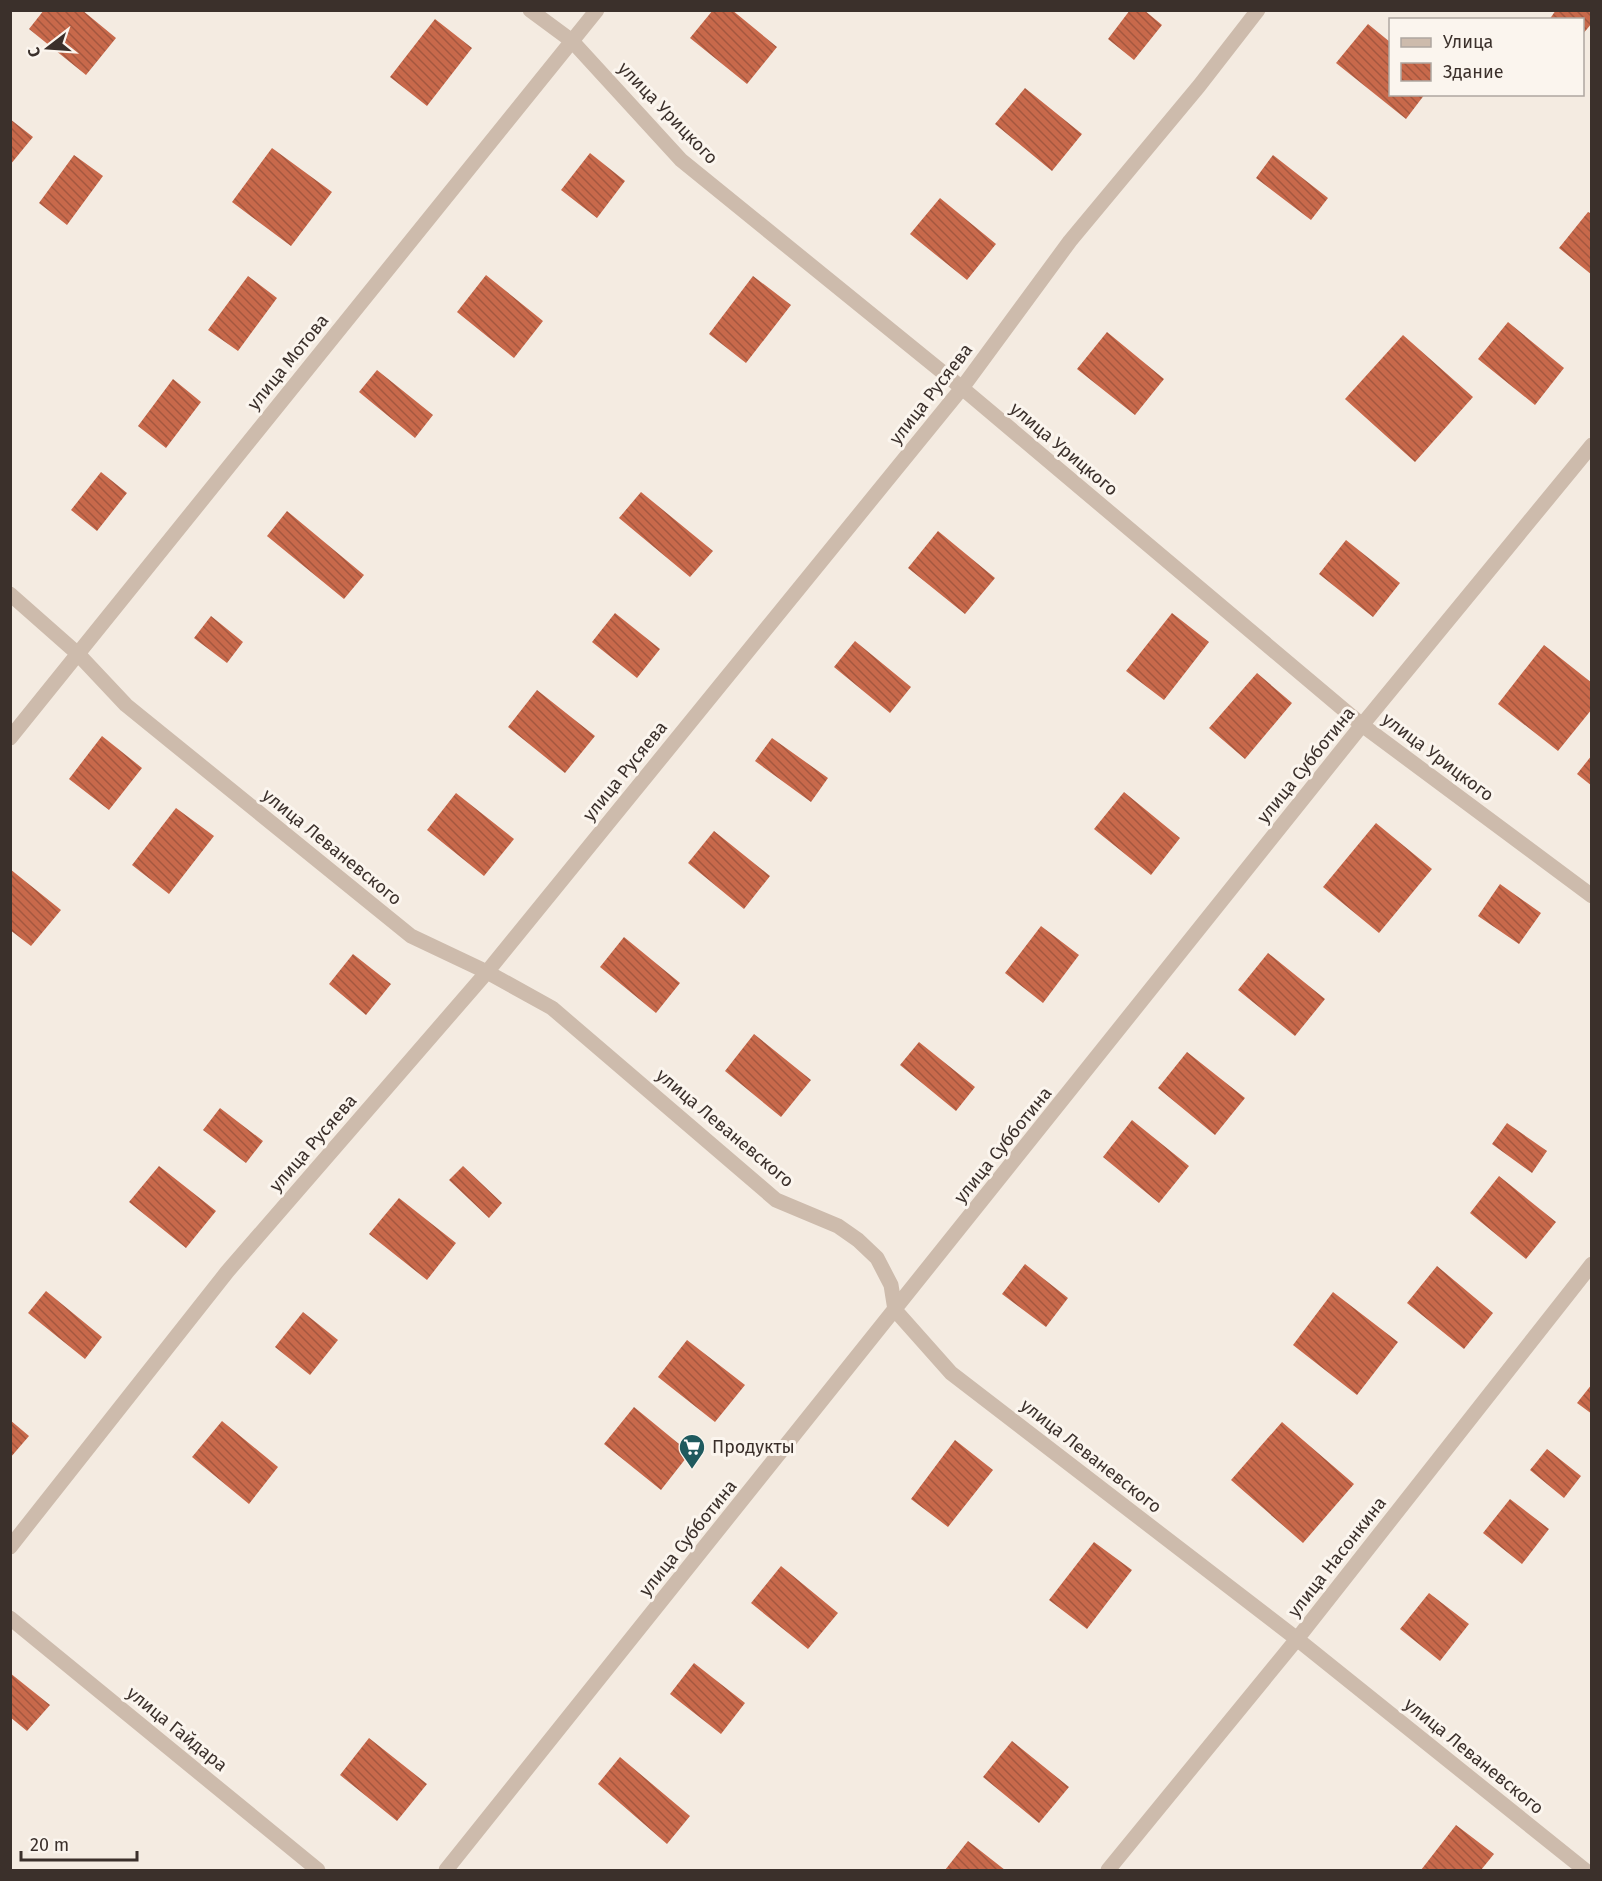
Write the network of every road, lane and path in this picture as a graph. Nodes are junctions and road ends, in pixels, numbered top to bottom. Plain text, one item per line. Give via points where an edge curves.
1 (530, 10) edge
2 (597, 10) edge
3 (1258, 10) edge
4 (572, 41) junction
5 (962, 388) junction
6 (1592, 445) edge
7 (10, 594) edge
8 (78, 654) junction
9 (1362, 725) junction
10 (10, 738) edge
11 (1592, 896) edge
12 (487, 972) junction
13 (1592, 1264) edge
14 (896, 1310) junction
15 (10, 1546) edge
16 (10, 1618) edge
17 (1297, 1639) junction
18 (318, 1870) edge
19 (446, 1870) edge
20 (1108, 1870) edge
21 (1585, 1870) edge

1 - 4 street, улица Урицкого
2 - 4 street, улица Мотова
3 - 5 street, улица Русяева via 1070,241
4 - 5 street, улица Урицкого via 681,160
4 - 8 street, улица Мотова
5 - 9 street, улица Урицкого
5 - 12 street, улица Русяева
6 - 9 street, улица Субботина
7 - 8 street, улица Леваневского
8 - 10 street, улица Мотова
8 - 12 street, улица Леваневского via 126,705 411,936
9 - 11 street, улица Урицкого
9 - 14 street, улица Субботина
12 - 14 street, улица Леваневского via 552,1008 777,1200 838,1226 858,1240 882,1267
12 - 15 street, улица Русяева via 227,1272
13 - 17 street, улица Насонкина
14 - 17 street, улица Леваневского via 951,1373
14 - 19 street, улица Субботина
16 - 18 street, улица Гайдара
17 - 20 street, улица Насонкина
17 - 21 street, улица Леваневского

